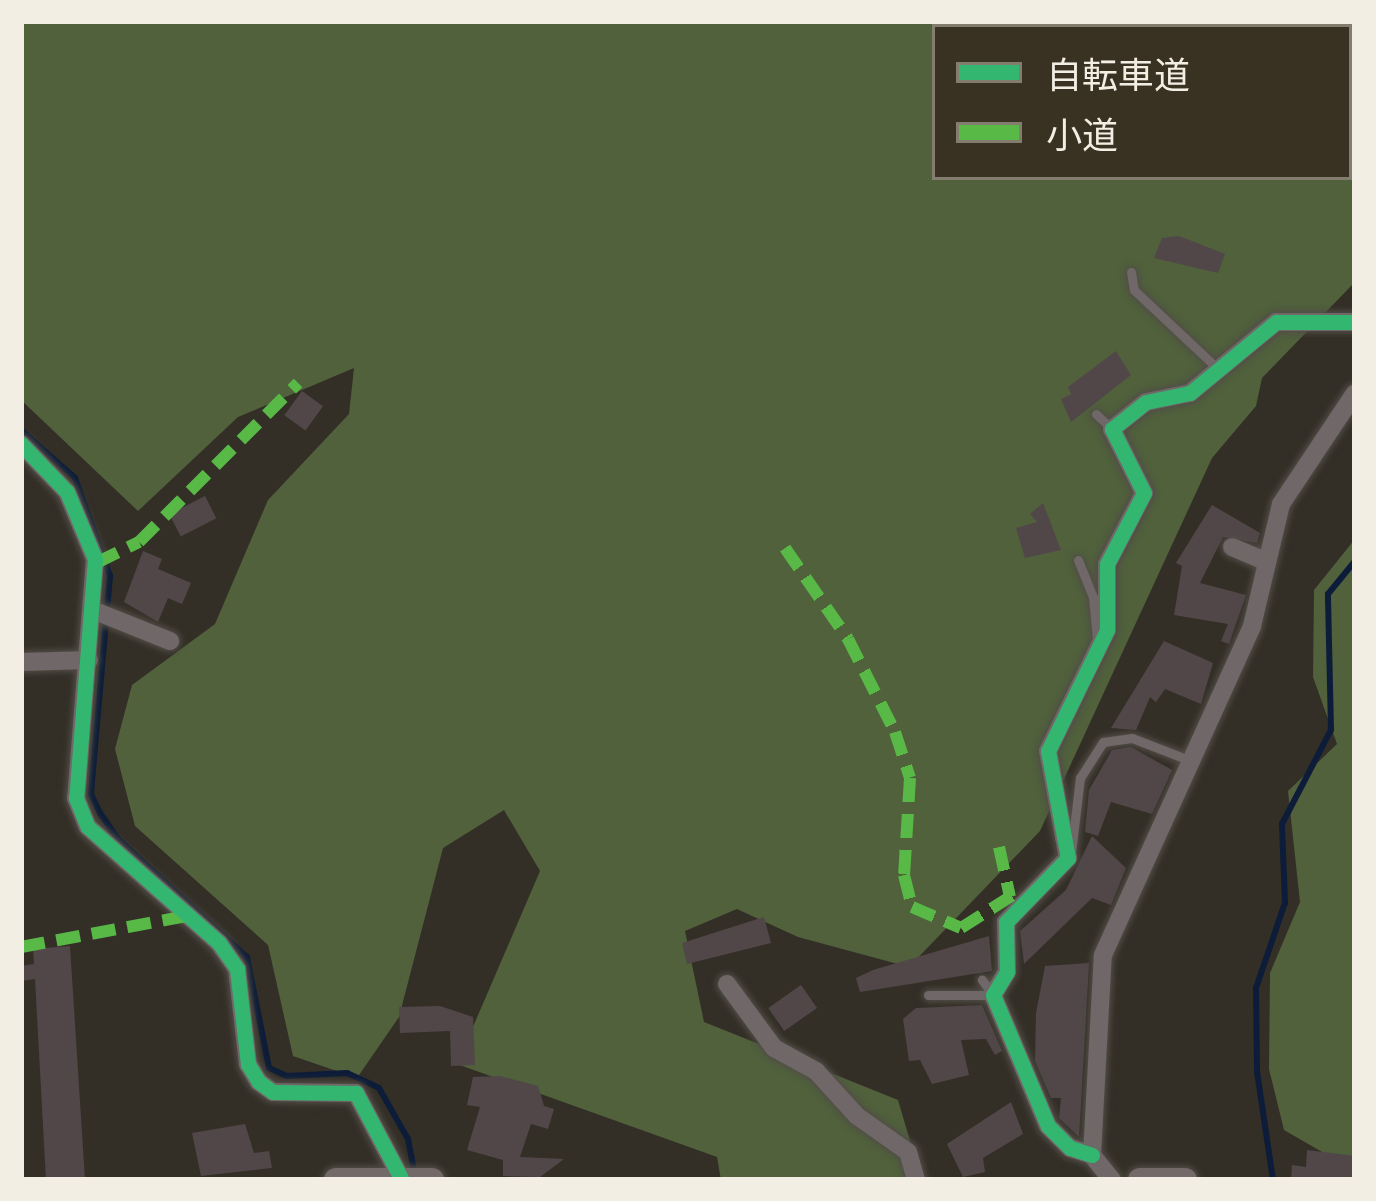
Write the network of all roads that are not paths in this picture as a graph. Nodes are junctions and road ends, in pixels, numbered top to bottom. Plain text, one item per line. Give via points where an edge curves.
1 (1130, 272) dead end
2 (1355, 322) edge
3 (1215, 366) junction
4 (1355, 393) edge
5 (1096, 414) dead end
6 (1112, 429) junction
7 (21, 444) edge
8 (1232, 548) dead end
9 (1078, 560) dead end
10 (1267, 562) junction
11 (95, 611) junction
12 (170, 640) dead end
13 (1095, 651) junction
14 (89, 660) junction
15 (21, 662) edge
16 (1191, 761) junction
17 (1068, 858) junction
18 (727, 984) dead end
19 (987, 987) junction
20 (928, 995) dead end
21 (1092, 1155) junction
22 (418, 1179) edge
23 (336, 1180) edge
24 (916, 1180) edge
25 (1112, 1180) edge
26 (1140, 1180) edge
27 (1185, 1180) edge

1 - 3 lane via 1134,290
2 - 3 street via 1276,322
3 - 6 street via 1190,393 1146,402
4 - 10 street via 1281,504
5 - 6 lane
6 - 13 street via 1144,493 1107,564 1107,630
7 - 11 street via 48,466 83,526 98,577
8 - 10 street
9 - 13 lane via 1093,597
10 - 16 street via 1252,626
11 - 12 street
11 - 14 street
13 - 17 street via 1047,760
14 - 15 street
14 - 22 street via 76,798 88,827 219,943 237,969 248,1064 260,1082 273,1092 356,1094
16 - 17 lane via 1132,738 1103,742 1079,778
16 - 21 street via 1103,955
17 - 19 street via 1006,922 1007,972
18 - 24 street via 774,1048 816,1071 856,1116 908,1152
19 - 20 lane
19 - 21 street via 1048,1126 1070,1148
21 - 25 street
22 - 23 street
26 - 27 street

